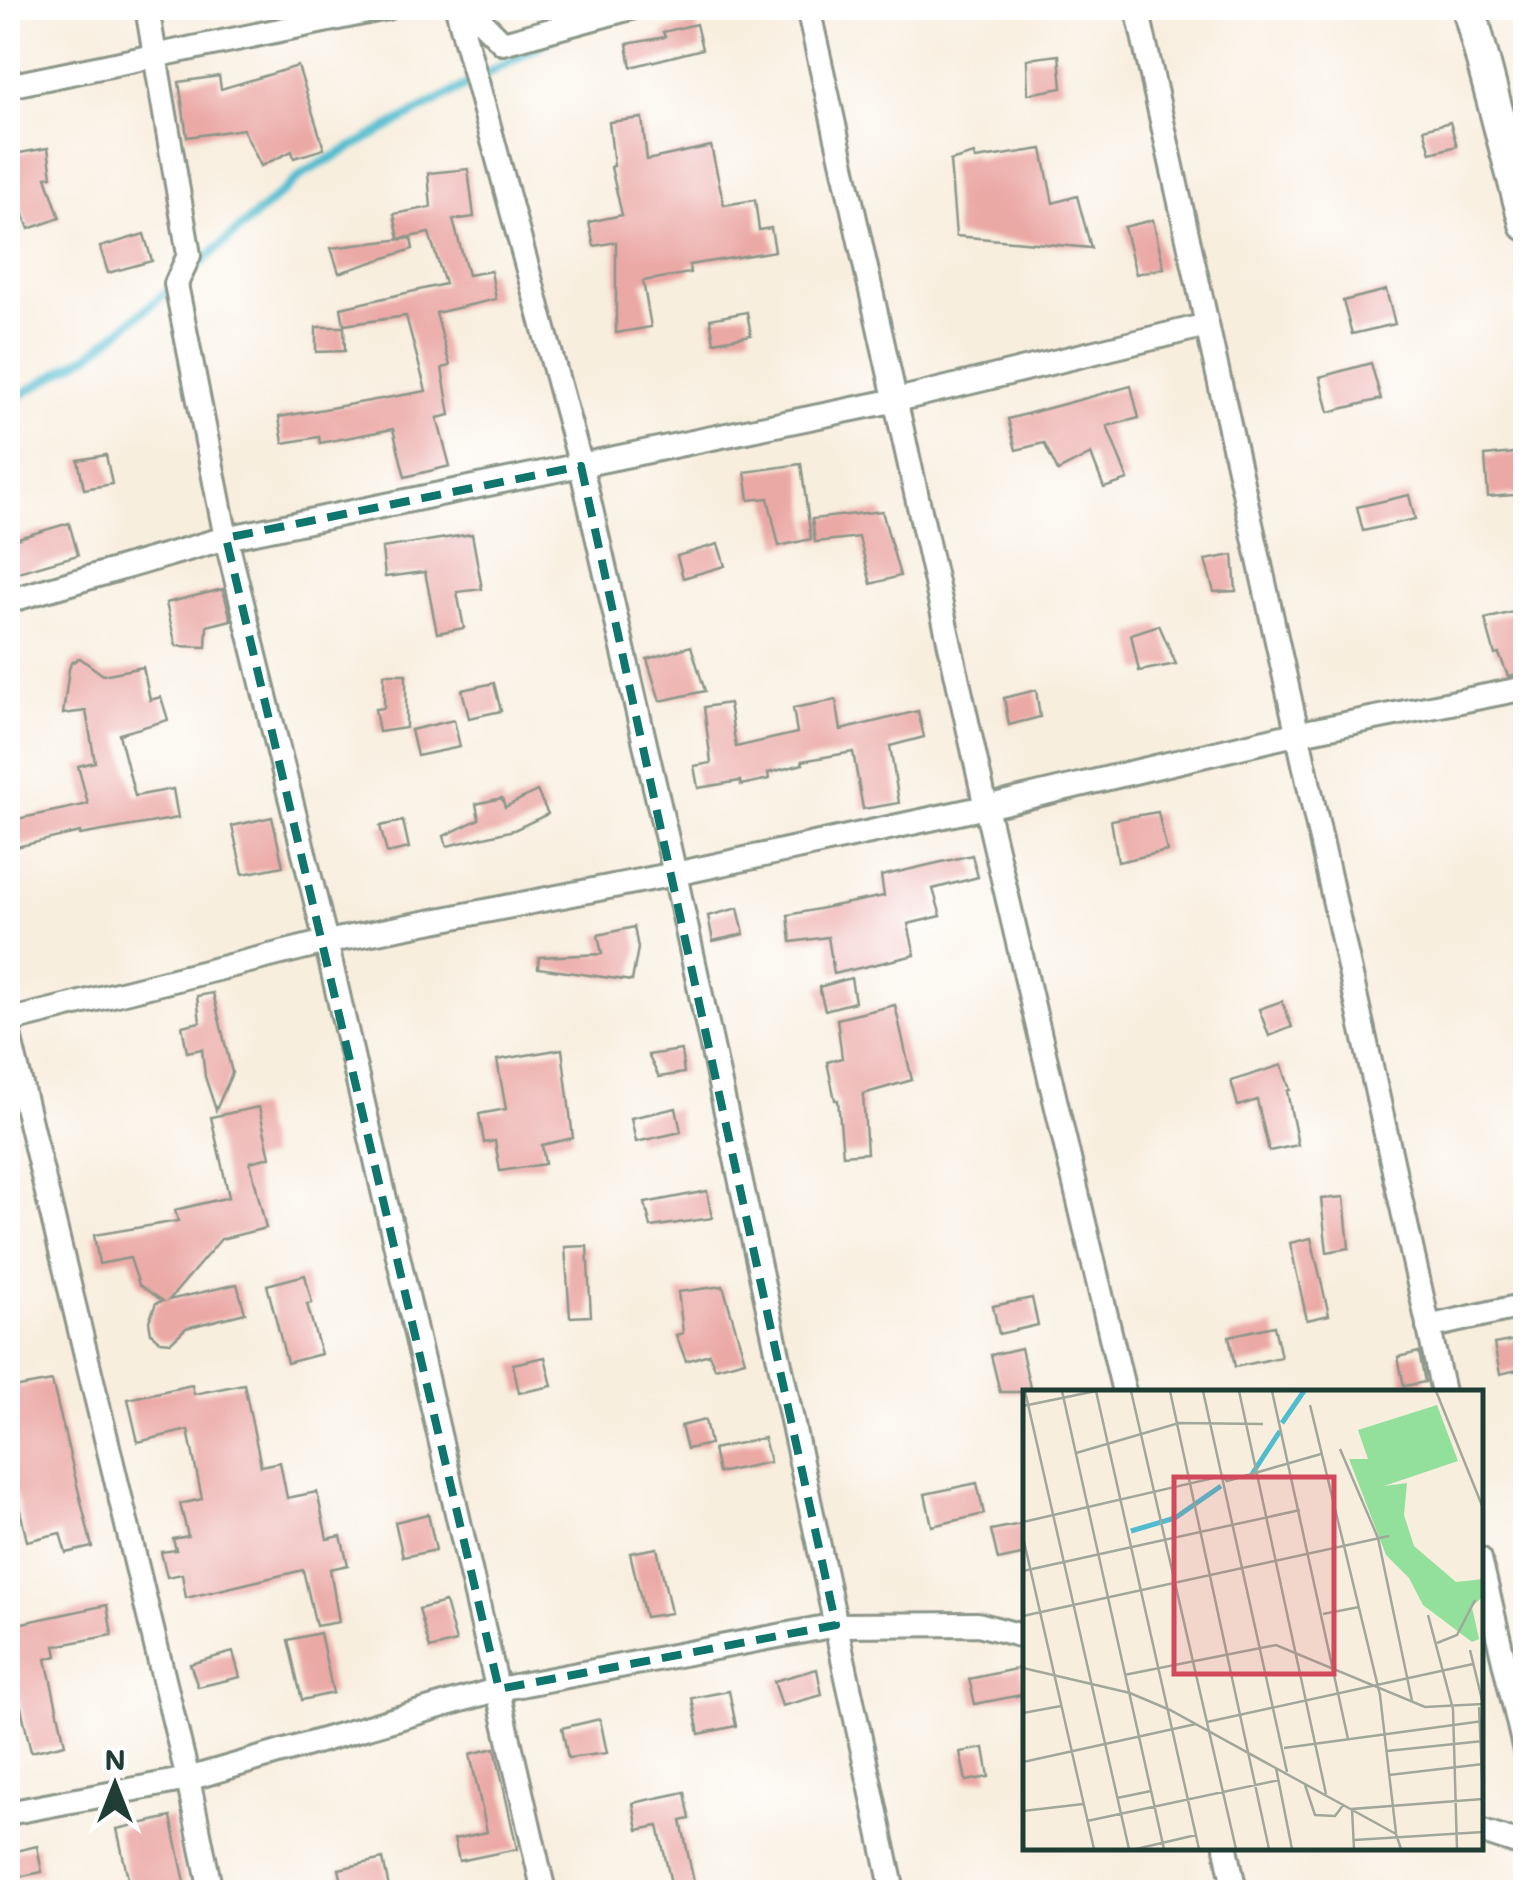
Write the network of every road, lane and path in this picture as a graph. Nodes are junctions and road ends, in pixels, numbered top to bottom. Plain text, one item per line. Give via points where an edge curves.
1 (147, 8) edge
2 (388, 8) edge
3 (458, 8) edge
4 (468, 8) edge
5 (631, 8) edge
6 (808, 8) edge
7 (1137, 8) edge
8 (1468, 8) edge
9 (157, 55) junction
10 (8, 86) edge
11 (1526, 224) edge
12 (1207, 325) junction
13 (896, 400) junction
14 (581, 466) junction
15 (226, 538) junction
16 (8, 601) edge
17 (1526, 688) edge
18 (1295, 734) junction
19 (986, 807) junction
20 (675, 874) junction
21 (326, 942) junction
22 (8, 1021) edge
23 (8, 1031) edge
24 (1526, 1305) edge
25 (1428, 1327) junction
26 (1124, 1390) edge
27 (1442, 1390) edge
28 (1483, 1571) edge
29 (836, 1626) junction
30 (1023, 1636) edge
31 (499, 1688) junction
32 (1526, 1755) edge
33 (188, 1779) junction
34 (8, 1814) edge
35 (1483, 1833) edge
36 (1526, 1846) edge
37 (1226, 1850) edge
38 (211, 1892) edge
39 (544, 1892) edge
40 (894, 1892) edge
41 (1235, 1892) edge

1 - 9 street
2 - 9 street
3 - 14 street
4 - 5 street via 504,43
6 - 13 street
7 - 12 street
8 - 11 street
9 - 10 street
9 - 15 street via 189,255 176,284
12 - 13 street
12 - 18 street
13 - 14 street
13 - 19 street
14 - 15 street
14 - 20 street
15 - 16 street
15 - 21 street
17 - 18 street
18 - 19 street
18 - 25 street
19 - 20 street
19 - 26 street
20 - 21 street
20 - 29 street
21 - 22 street
21 - 31 street
23 - 33 street
24 - 25 street
25 - 27 street
28 - 32 street
29 - 30 street via 978,1624
29 - 31 street
29 - 40 street
31 - 33 street
31 - 39 street
33 - 34 street
33 - 38 street
35 - 36 street
37 - 41 street

